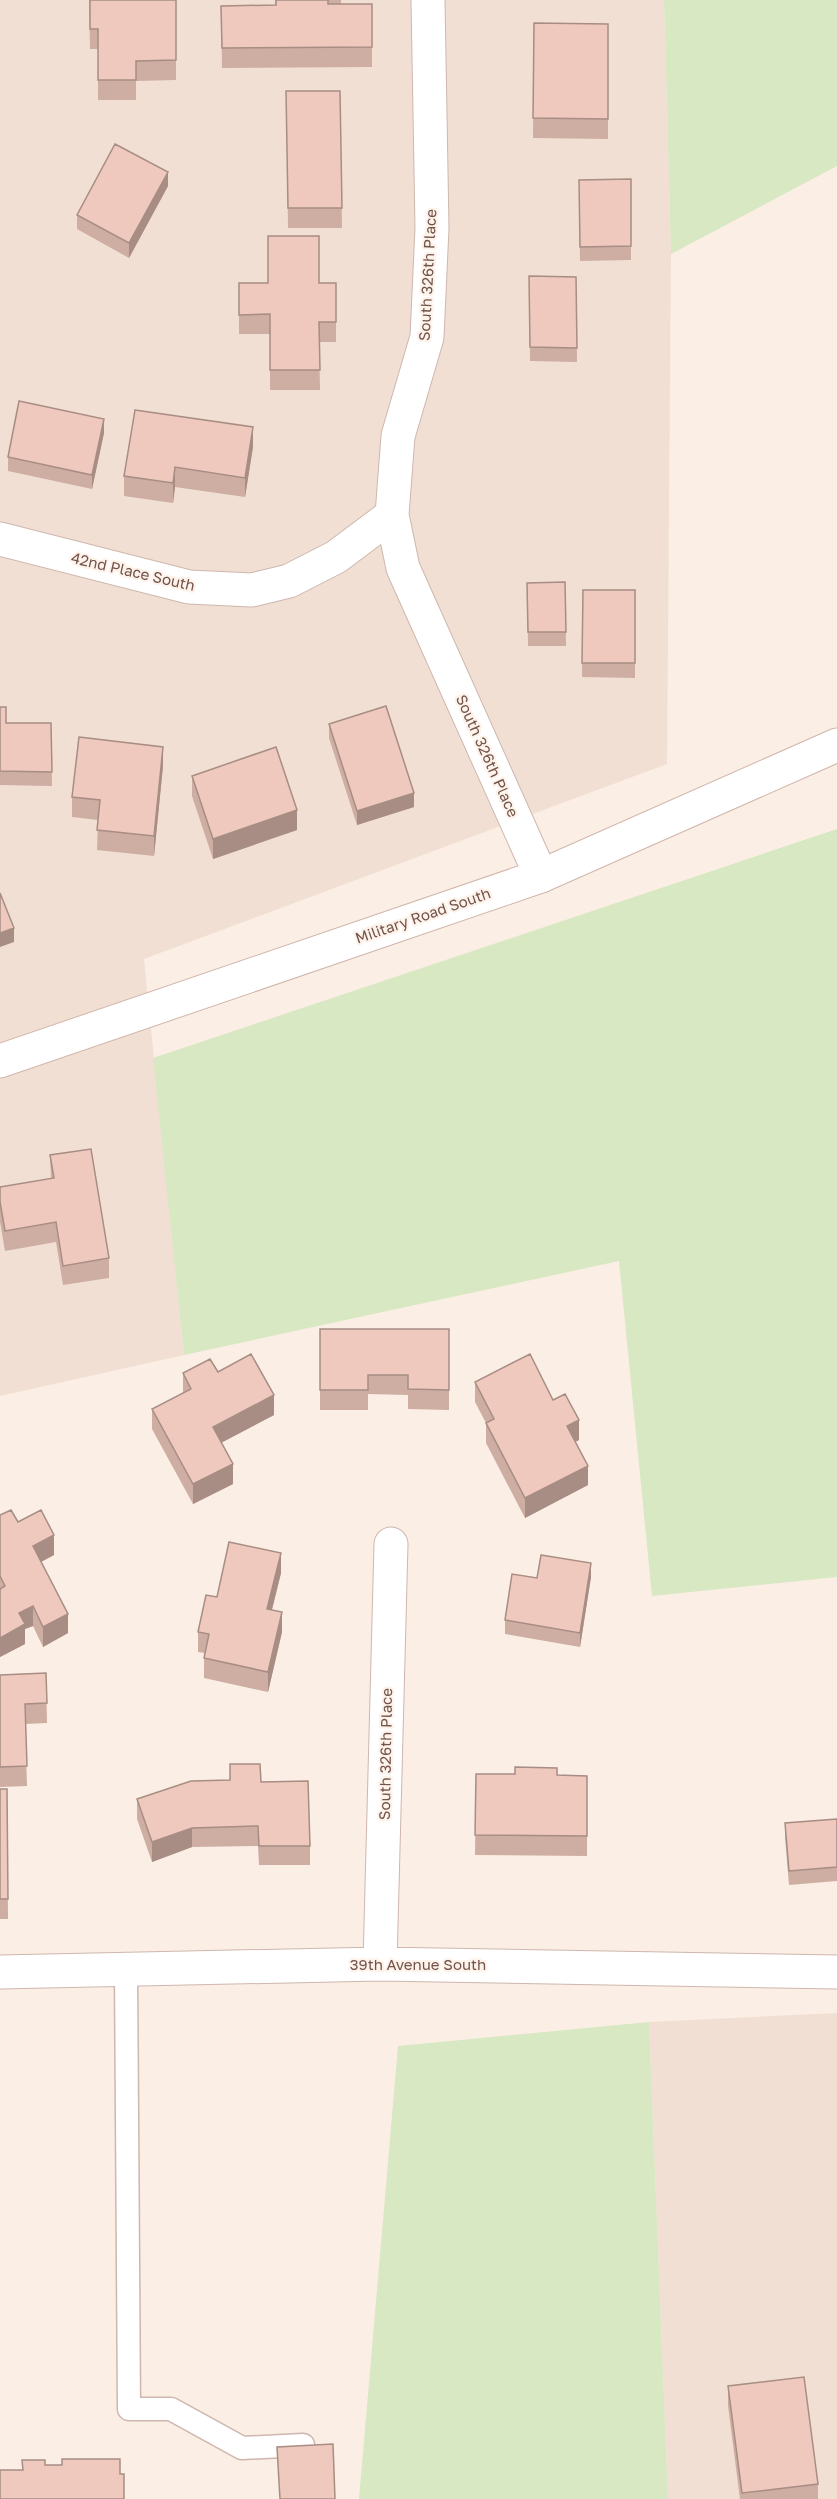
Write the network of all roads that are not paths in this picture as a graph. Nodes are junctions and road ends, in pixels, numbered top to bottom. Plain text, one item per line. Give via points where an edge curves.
1 (428, 0) edge
2 (392, 515) junction
3 (0, 539) edge
4 (837, 745) edge
5 (541, 876) junction
6 (0, 1061) edge
7 (391, 1544) dead end
8 (380, 1964) junction
9 (126, 1970) junction
10 (0, 1972) edge
11 (837, 1972) edge
12 (303, 2445) edge

1 - 2 street, South 326th Place via 432,228 427,337 398,436
2 - 3 street, 42nd Place South via 336,557 289,581 252,590 189,587
2 - 5 street, South 326th Place via 403,568
4 - 5 street, Military Road South
5 - 6 street, Military Road South
7 - 8 street, South 326th Place
8 - 9 street, 39th Avenue South
8 - 11 street, 39th Avenue South
9 - 10 street, 39th Avenue South
9 - 12 lane via 129,2409 171,2409 242,2448

